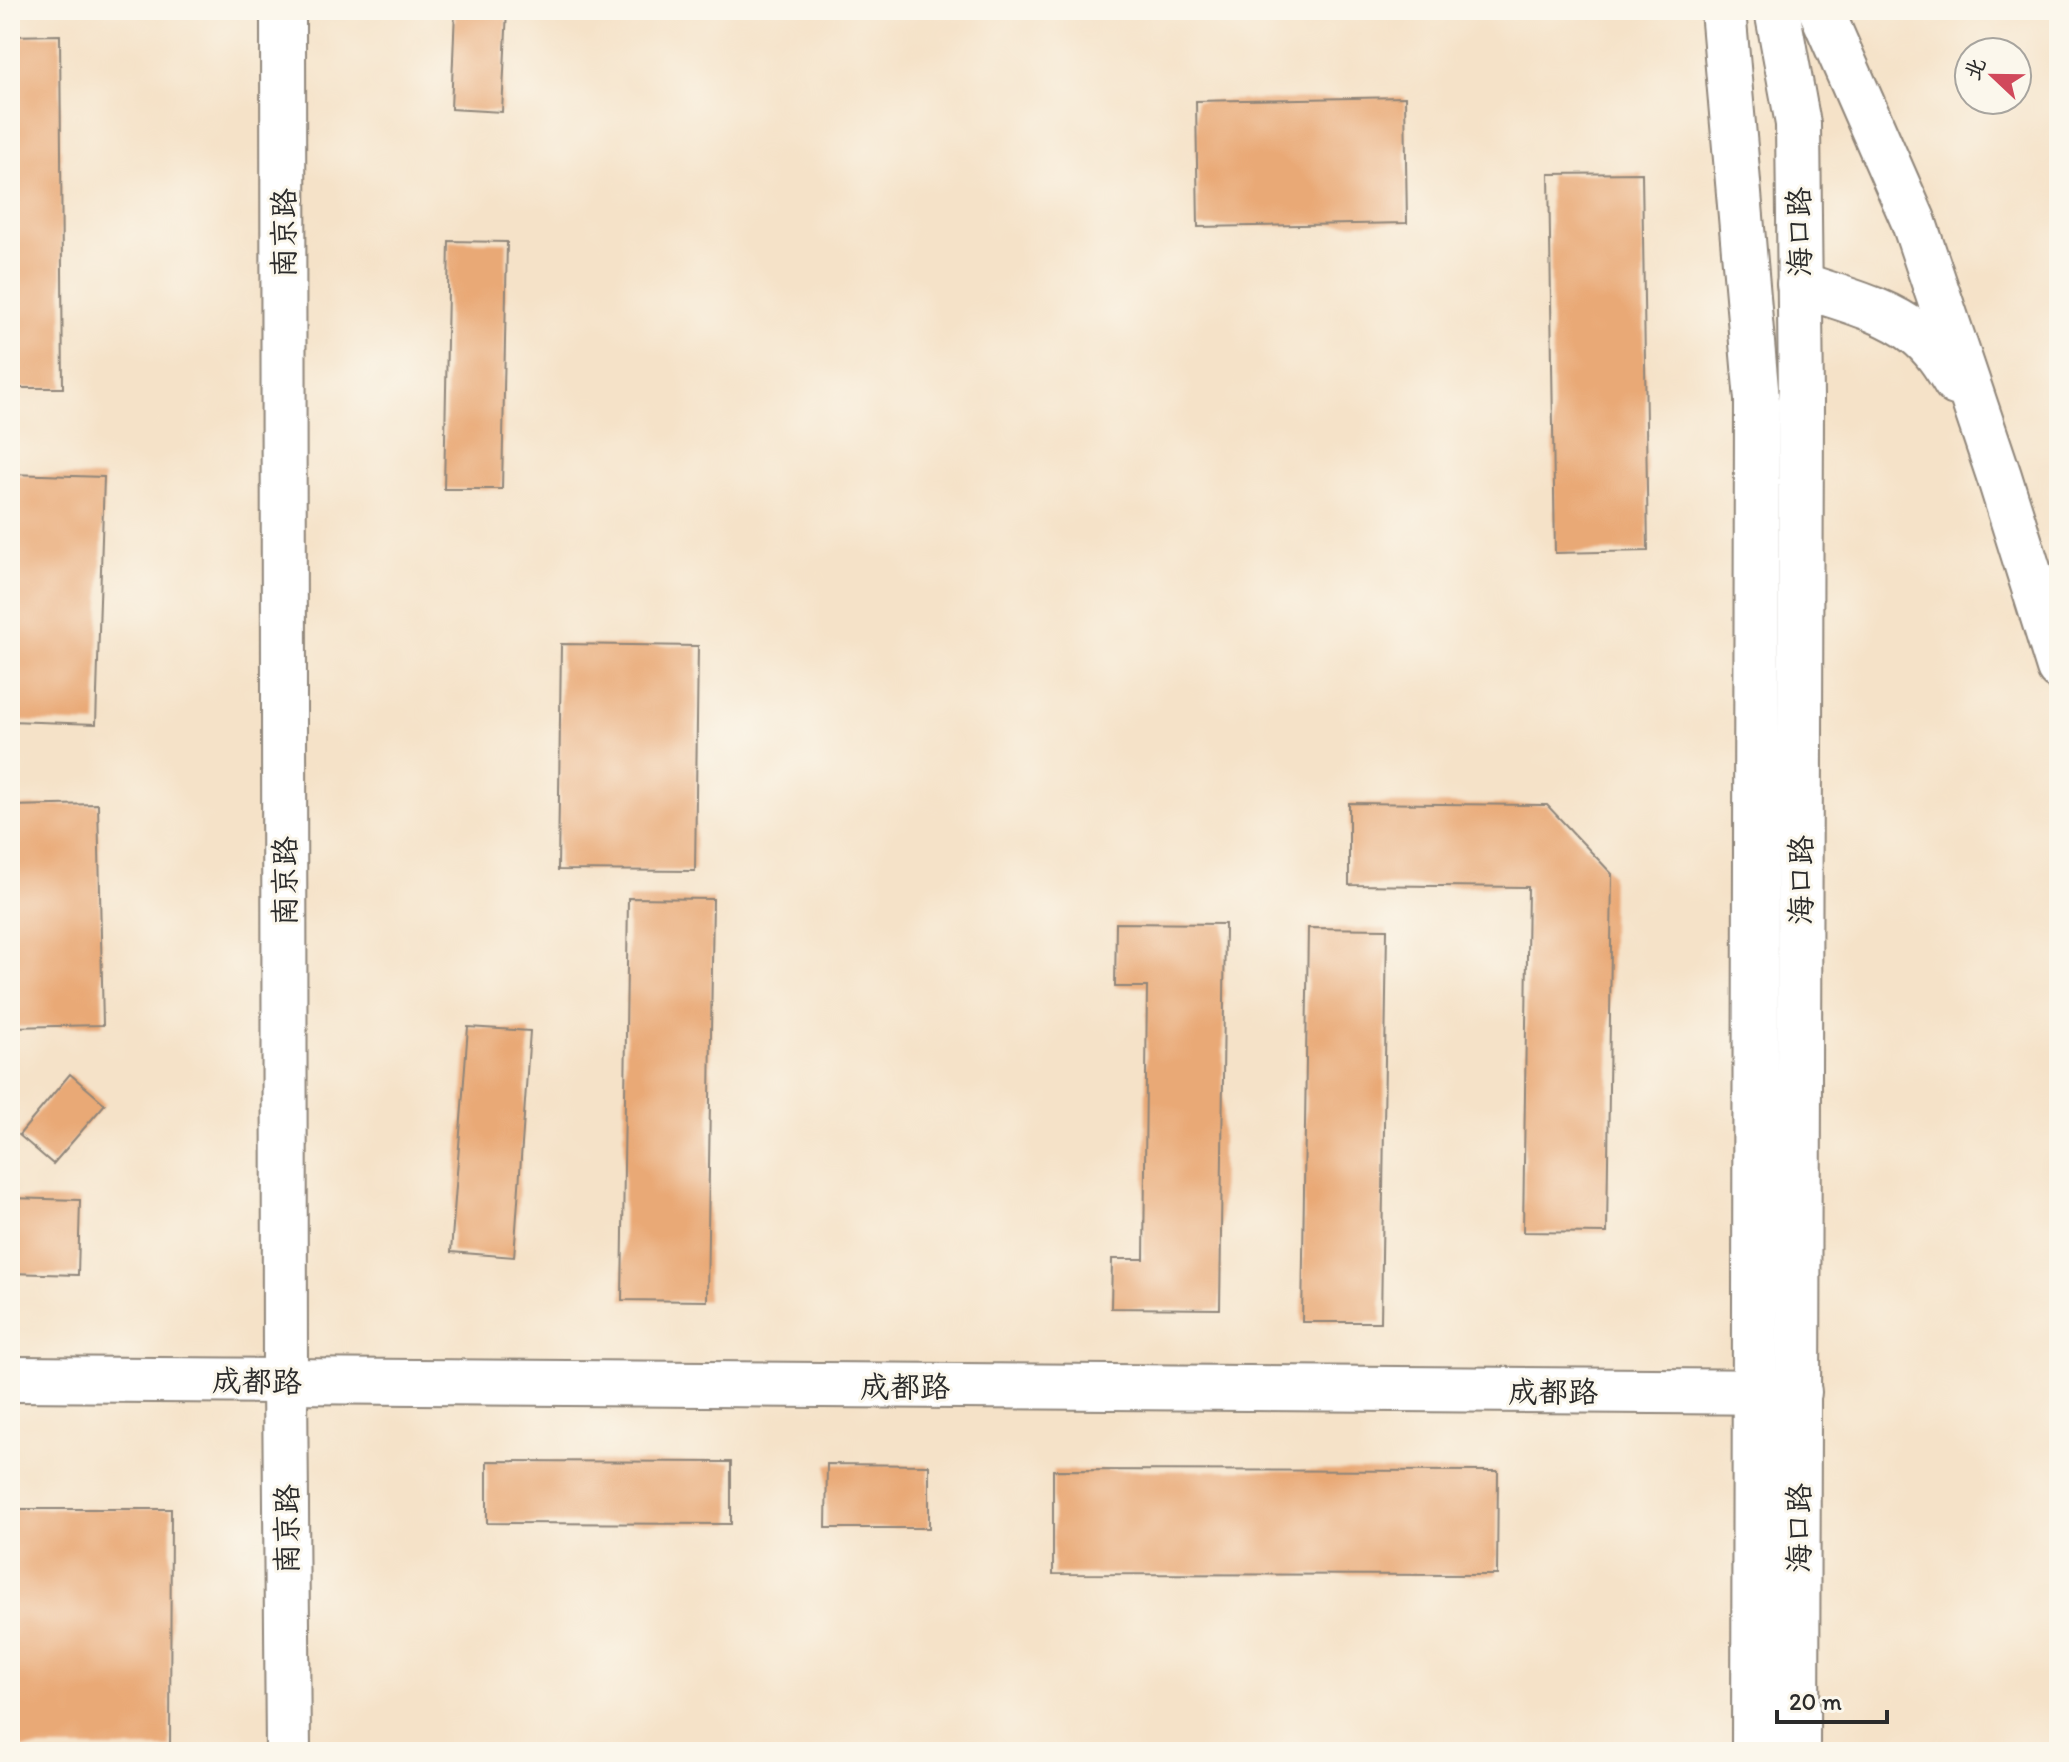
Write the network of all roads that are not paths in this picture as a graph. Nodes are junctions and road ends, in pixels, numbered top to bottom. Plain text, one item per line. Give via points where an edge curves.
1 (283, 10) edge
2 (1723, 10) edge
3 (1777, 10) edge
4 (1821, 10) edge
5 (1799, 284) junction
6 (1981, 422) junction
7 (2059, 668) edge
8 (10, 1379) edge
9 (285, 1382) junction
10 (1756, 1392) junction
11 (1799, 1392) junction
12 (288, 1752) edge
13 (1754, 1752) edge
14 (1797, 1752) edge

1 - 9 main road, 南京路
2 - 10 main road, 海口路 via 1757,400
3 - 5 main road, 海口路 via 1798,124
4 - 6 main road via 1913,220
5 - 6 main road via 1896,319 1919,335
5 - 11 main road, 海口路
6 - 7 main road
8 - 9 main road, 成都路
9 - 10 main road, 成都路
9 - 12 main road, 南京路
10 - 11 main road, 成都路
10 - 13 main road, 海口路
11 - 14 main road, 海口路

